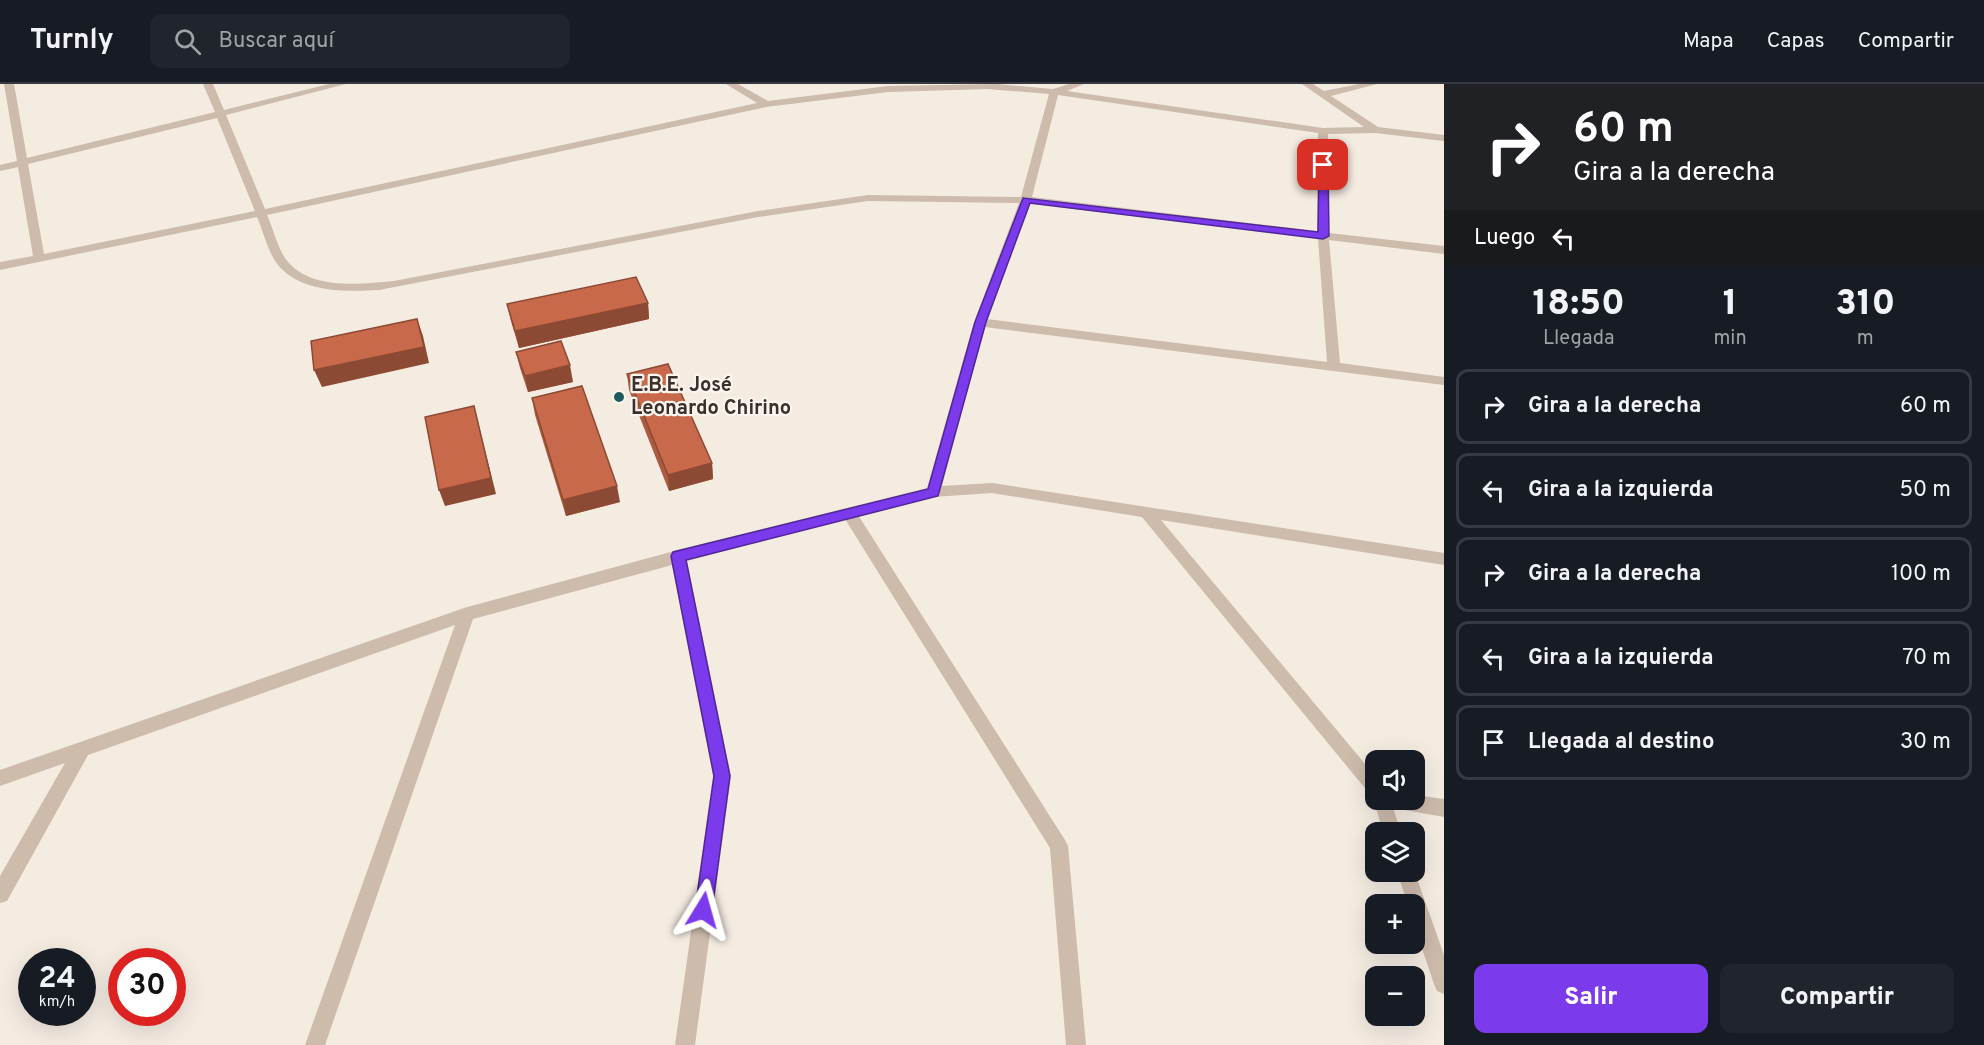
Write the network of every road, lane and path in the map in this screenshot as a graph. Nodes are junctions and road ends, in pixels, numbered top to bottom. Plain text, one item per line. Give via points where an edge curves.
1 (9, 84) edge
2 (208, 84) edge
3 (341, 84) edge
4 (731, 84) edge
5 (1079, 84) edge
6 (1307, 84) edge
7 (1371, 84) edge
8 (1054, 92) junction
9 (1325, 94) junction
10 (766, 104) junction
11 (220, 114) junction
12 (1375, 130) junction
13 (1323, 131) junction
14 (1444, 138) edge
15 (22, 163) junction
16 (0, 168) edge
17 (1026, 200) junction
18 (262, 213) junction
19 (1323, 236) junction
20 (1444, 250) edge
21 (39, 258) junction
22 (0, 266) edge
23 (980, 322) junction
24 (1334, 367) junction
25 (1444, 381) edge
26 (933, 492) junction
27 (1146, 512) junction
28 (848, 513) junction
29 (678, 556) junction
30 (1444, 559) edge
31 (467, 614) junction
32 (83, 748) junction
33 (0, 778) edge
34 (1365, 778) edge
35 (1425, 805) edge
36 (1444, 808) edge
37 (1409, 882) edge
38 (0, 894) edge
39 (1444, 984) edge
40 (315, 1045) edge
41 (684, 1045) edge
42 (1076, 1045) edge

1 - 15 street
2 - 11 street
3 - 11 street
4 - 10 street
5 - 8 street
6 - 9 street
7 - 9 street
8 - 10 street via 987,86 888,89
8 - 13 street
8 - 17 street
9 - 12 street
10 - 18 street
11 - 15 street
11 - 18 street
12 - 13 street
12 - 14 street
13 - 19 street
15 - 16 street
15 - 21 street
17 - 18 street via 868,198 758,214 394,285 349,289 305,280 290,271 280,259
17 - 19 street
17 - 23 street
18 - 21 street
19 - 20 street
19 - 24 street
21 - 22 street
23 - 24 street
23 - 26 street
24 - 25 street
26 - 27 street via 992,488
26 - 28 street
27 - 30 street
27 - 34 street
28 - 29 street
28 - 42 street via 1059,846
29 - 31 street
29 - 41 street via 722,776
31 - 32 street
31 - 40 street
32 - 33 street
32 - 38 street
35 - 36 street
37 - 39 street

